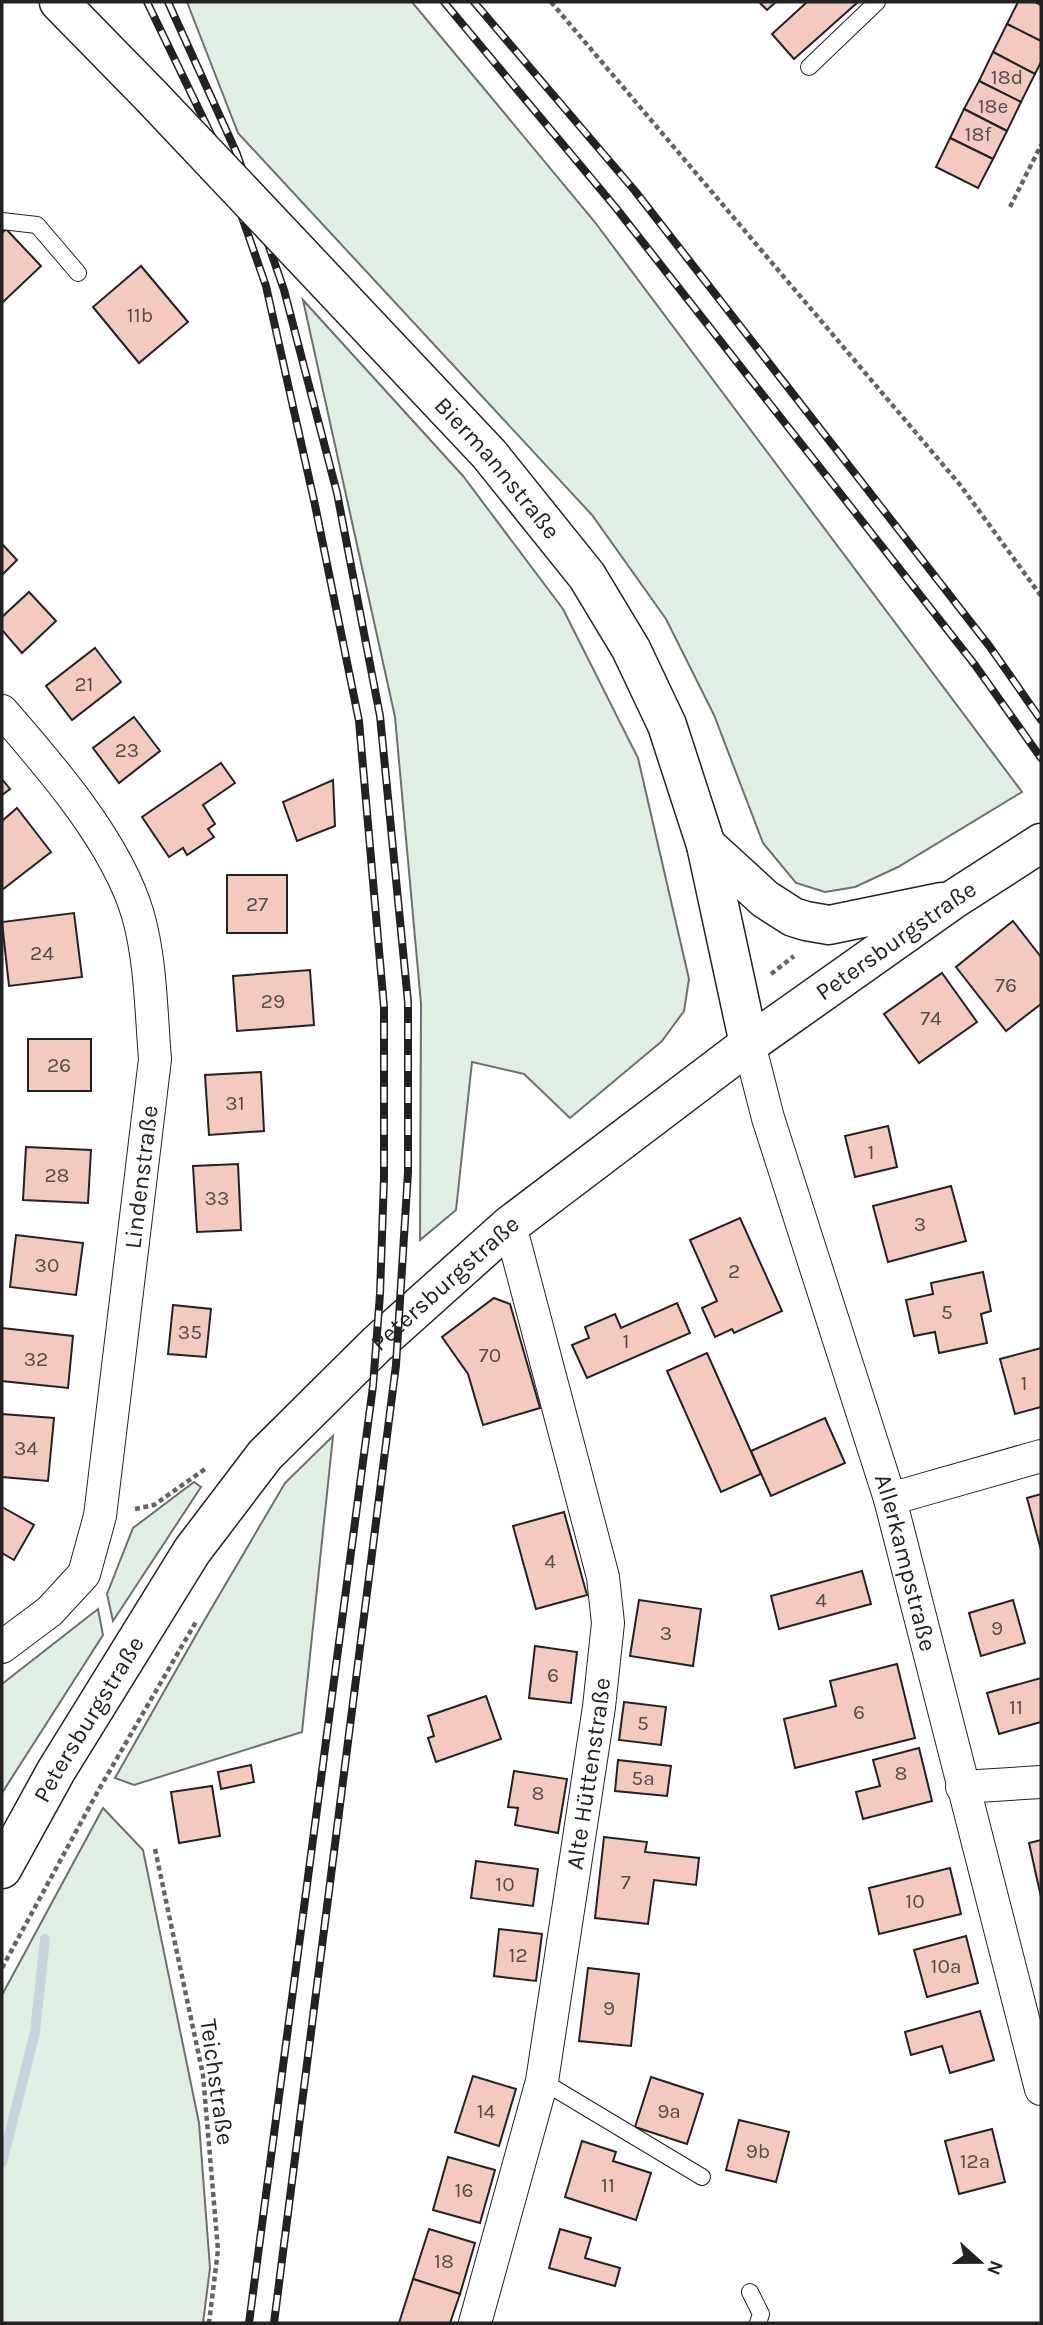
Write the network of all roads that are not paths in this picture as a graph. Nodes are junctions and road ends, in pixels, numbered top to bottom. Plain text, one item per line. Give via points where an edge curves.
1 (59, 2) edge
2 (877, 2) edge
3 (809, 67) dead end
4 (2, 221) edge
5 (78, 273) dead end
6 (2, 711) edge
7 (1041, 843) edge
8 (706, 845) junction
9 (954, 899) junction
10 (749, 1044) junction
11 (510, 1225) junction
12 (1041, 1455) edge
13 (890, 1499) junction
14 (2, 1647) edge
15 (1041, 1782) edge
16 (962, 1787) junction
17 (2, 1869) edge
18 (542, 2081) junction
19 (1041, 2089) edge
20 (702, 2177) dead end
21 (750, 2292) dead end
22 (475, 2323) edge
23 (758, 2323) edge

1 - 8 street, Biermannstraße, bridge via 489,454 587,576 631,649 667,725
2 - 3 lane
4 - 5 lane via 37,225
6 - 14 street, Lindenstraße via 96,829 121,870 138,917 155,1059 100,1516 84,1574 50,1611
7 - 9 street, Petersburgstraße
8 - 9 street via 765,899 806,921 829,925
8 - 10 street, Biermannstraße
9 - 10 street, Petersburgstraße
10 - 11 street, Petersburgstraße
10 - 13 street, Allerkampstraße via 768,1118
11 - 17 street, Petersburgstraße via 398,1323 264,1455 192,1551 56,1771
11 - 18 street, Alte Hüttenstraße via 603,1577 608,1623
12 - 13 street
13 - 16 street, Allerkampstraße
15 - 16 street
16 - 19 street, Allerkampstraße
18 - 20 lane
18 - 22 street, Alte Hüttenstraße
21 - 23 lane via 761,2314

